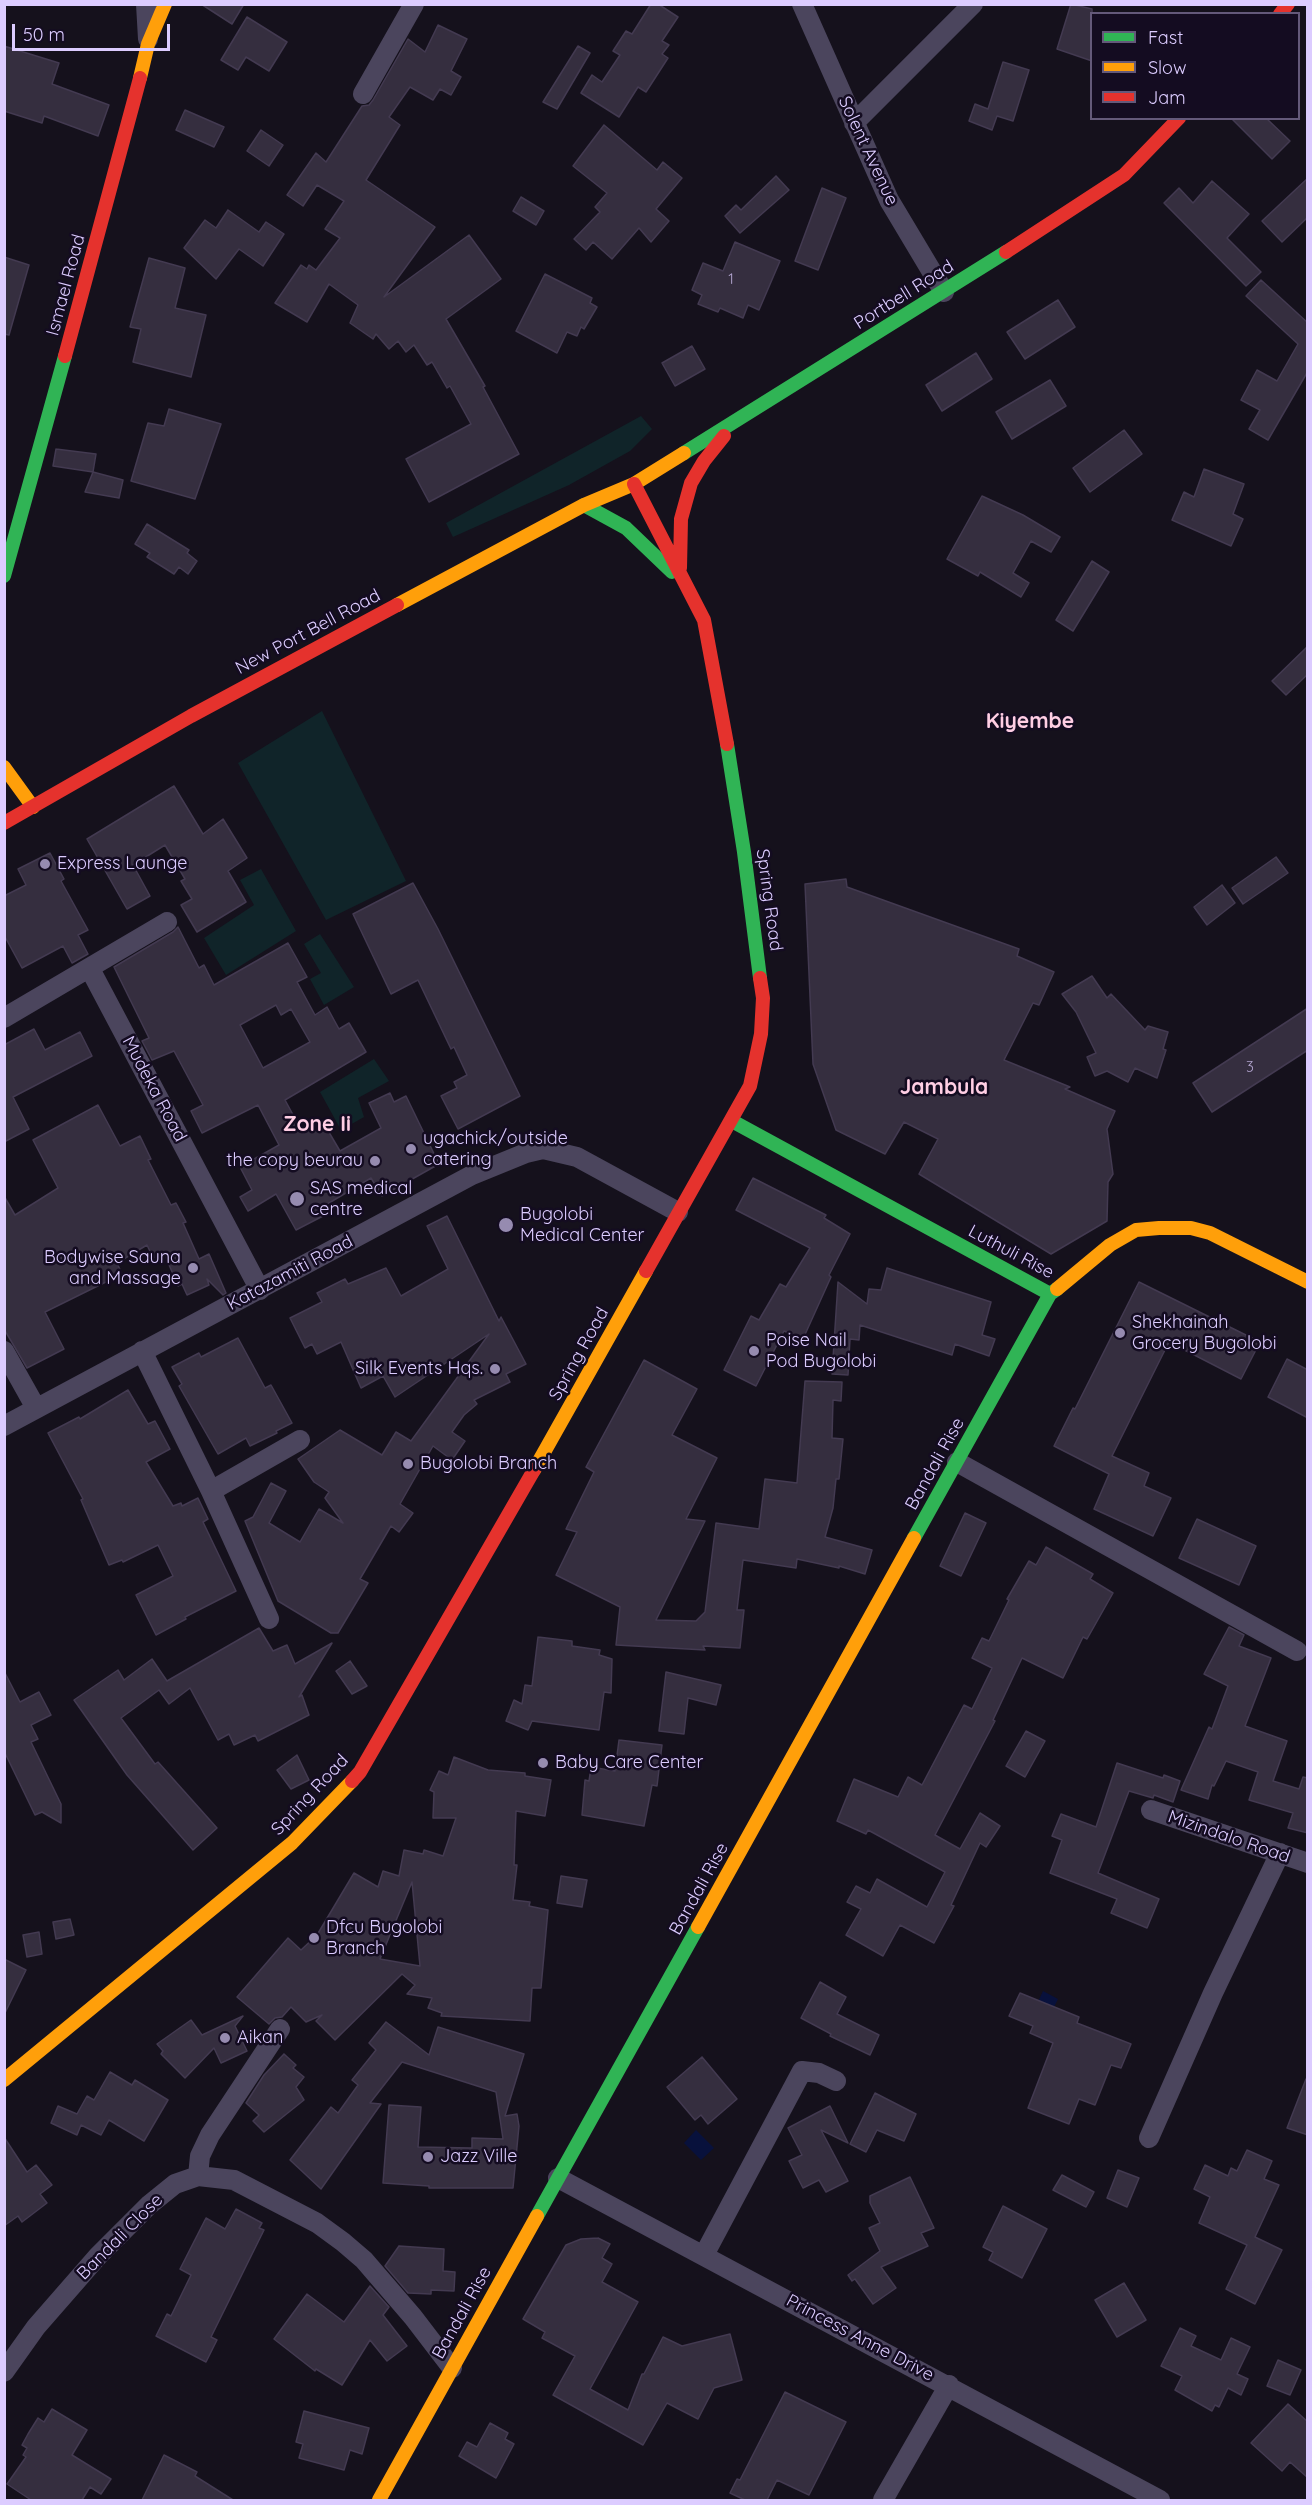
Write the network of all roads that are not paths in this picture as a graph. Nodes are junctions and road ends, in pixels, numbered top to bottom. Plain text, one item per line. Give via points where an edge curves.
1 (146, 4) edge
2 (165, 4) edge
3 (414, 4) edge
4 (802, 4) edge
5 (973, 4) edge
6 (148, 44) junction
7 (363, 94) dead end
8 (1177, 120) edge
9 (854, 123) junction
10 (944, 292) junction
11 (736, 421) junction
12 (634, 484) junction
13 (584, 505) junction
14 (680, 570) junction
15 (4, 576) edge
16 (689, 587) junction
17 (4, 768) edge
18 (33, 807) junction
19 (4, 823) edge
20 (167, 922) dead end
21 (90, 969) junction
22 (4, 1018) edge
23 (732, 1121) junction
24 (678, 1212) junction
25 (1308, 1282) edge
26 (260, 1290) junction
27 (1050, 1294) junction
28 (4, 1351) edge
29 (142, 1351) junction
30 (36, 1408) junction
31 (4, 1426) edge
32 (300, 1440) dead end
33 (957, 1461) junction
34 (211, 1491) junction
35 (269, 1619) dead end
36 (1297, 1651) dead end
37 (1151, 1810) dead end
38 (1280, 1854) junction
39 (1308, 1863) edge
40 (280, 2028) dead end
41 (4, 2080) edge
42 (836, 2081) dead end
43 (1149, 2138) dead end
44 (198, 2176) junction
45 (558, 2178) junction
46 (704, 2255) junction
47 (452, 2368) junction
48 (4, 2372) edge
49 (949, 2385) junction
50 (379, 2500) edge
51 (883, 2500) edge
52 (1160, 2500) edge

1 - 6 street
2 - 6 main road, Ismael Road
3 - 7 street
4 - 9 street, Solent Avenue
5 - 9 street
6 - 15 main road, Ismael Road
8 - 10 main road, Portbell Road via 1124,175
9 - 10 street, Solent Avenue via 889,200
10 - 11 main road, Portbell Road
11 - 12 main road, Portbell Road
11 - 14 main road via 691,483 681,519
12 - 13 main road, New Port Bell Road
12 - 14 main road, Spring Road
13 - 16 main road via 626,528
13 - 18 main road, New Port Bell Road via 192,716
14 - 16 main road, Spring Road
16 - 23 main road, Spring Road via 704,620 714,666 763,998 757,1061 750,1086
17 - 18 main road
18 - 19 main road, New Port Bell Road
20 - 21 street
21 - 22 street
21 - 26 street, Mudeka Road
23 - 24 main road, Spring Road
23 - 27 main road, Luthuli Rise
24 - 26 street, Katazamiti Road via 577,1157 543,1149 472,1175
24 - 41 main road, Spring Road via 360,1772 292,1843
25 - 27 main road, Luthuli Rise via 1210,1233 1191,1228 1158,1228 1136,1230 1110,1245
26 - 29 street, Katazamiti Road
27 - 33 main road, Bandali Rise
28 - 30 street
29 - 30 street, Katazamiti Road
29 - 34 street
30 - 31 street, Katazamiti Road
32 - 34 street
33 - 36 street
33 - 45 main road, Bandali Rise
34 - 35 street
37 - 38 street, Mizindalo Road
38 - 39 street, Mizindalo Road
38 - 43 street
40 - 44 street via 210,2135 200,2156
42 - 46 street via 802,2071
44 - 47 street, Bandali Close via 234,2180 317,2223 343,2242 371,2268
44 - 48 street, Bandali Close via 175,2184 98,2256 36,2327
45 - 46 street, Princess Anne Drive
45 - 47 main road, Bandali Rise
46 - 49 street, Princess Anne Drive
47 - 50 main road, Bandali Rise
49 - 51 street
49 - 52 street, Princess Anne Drive

